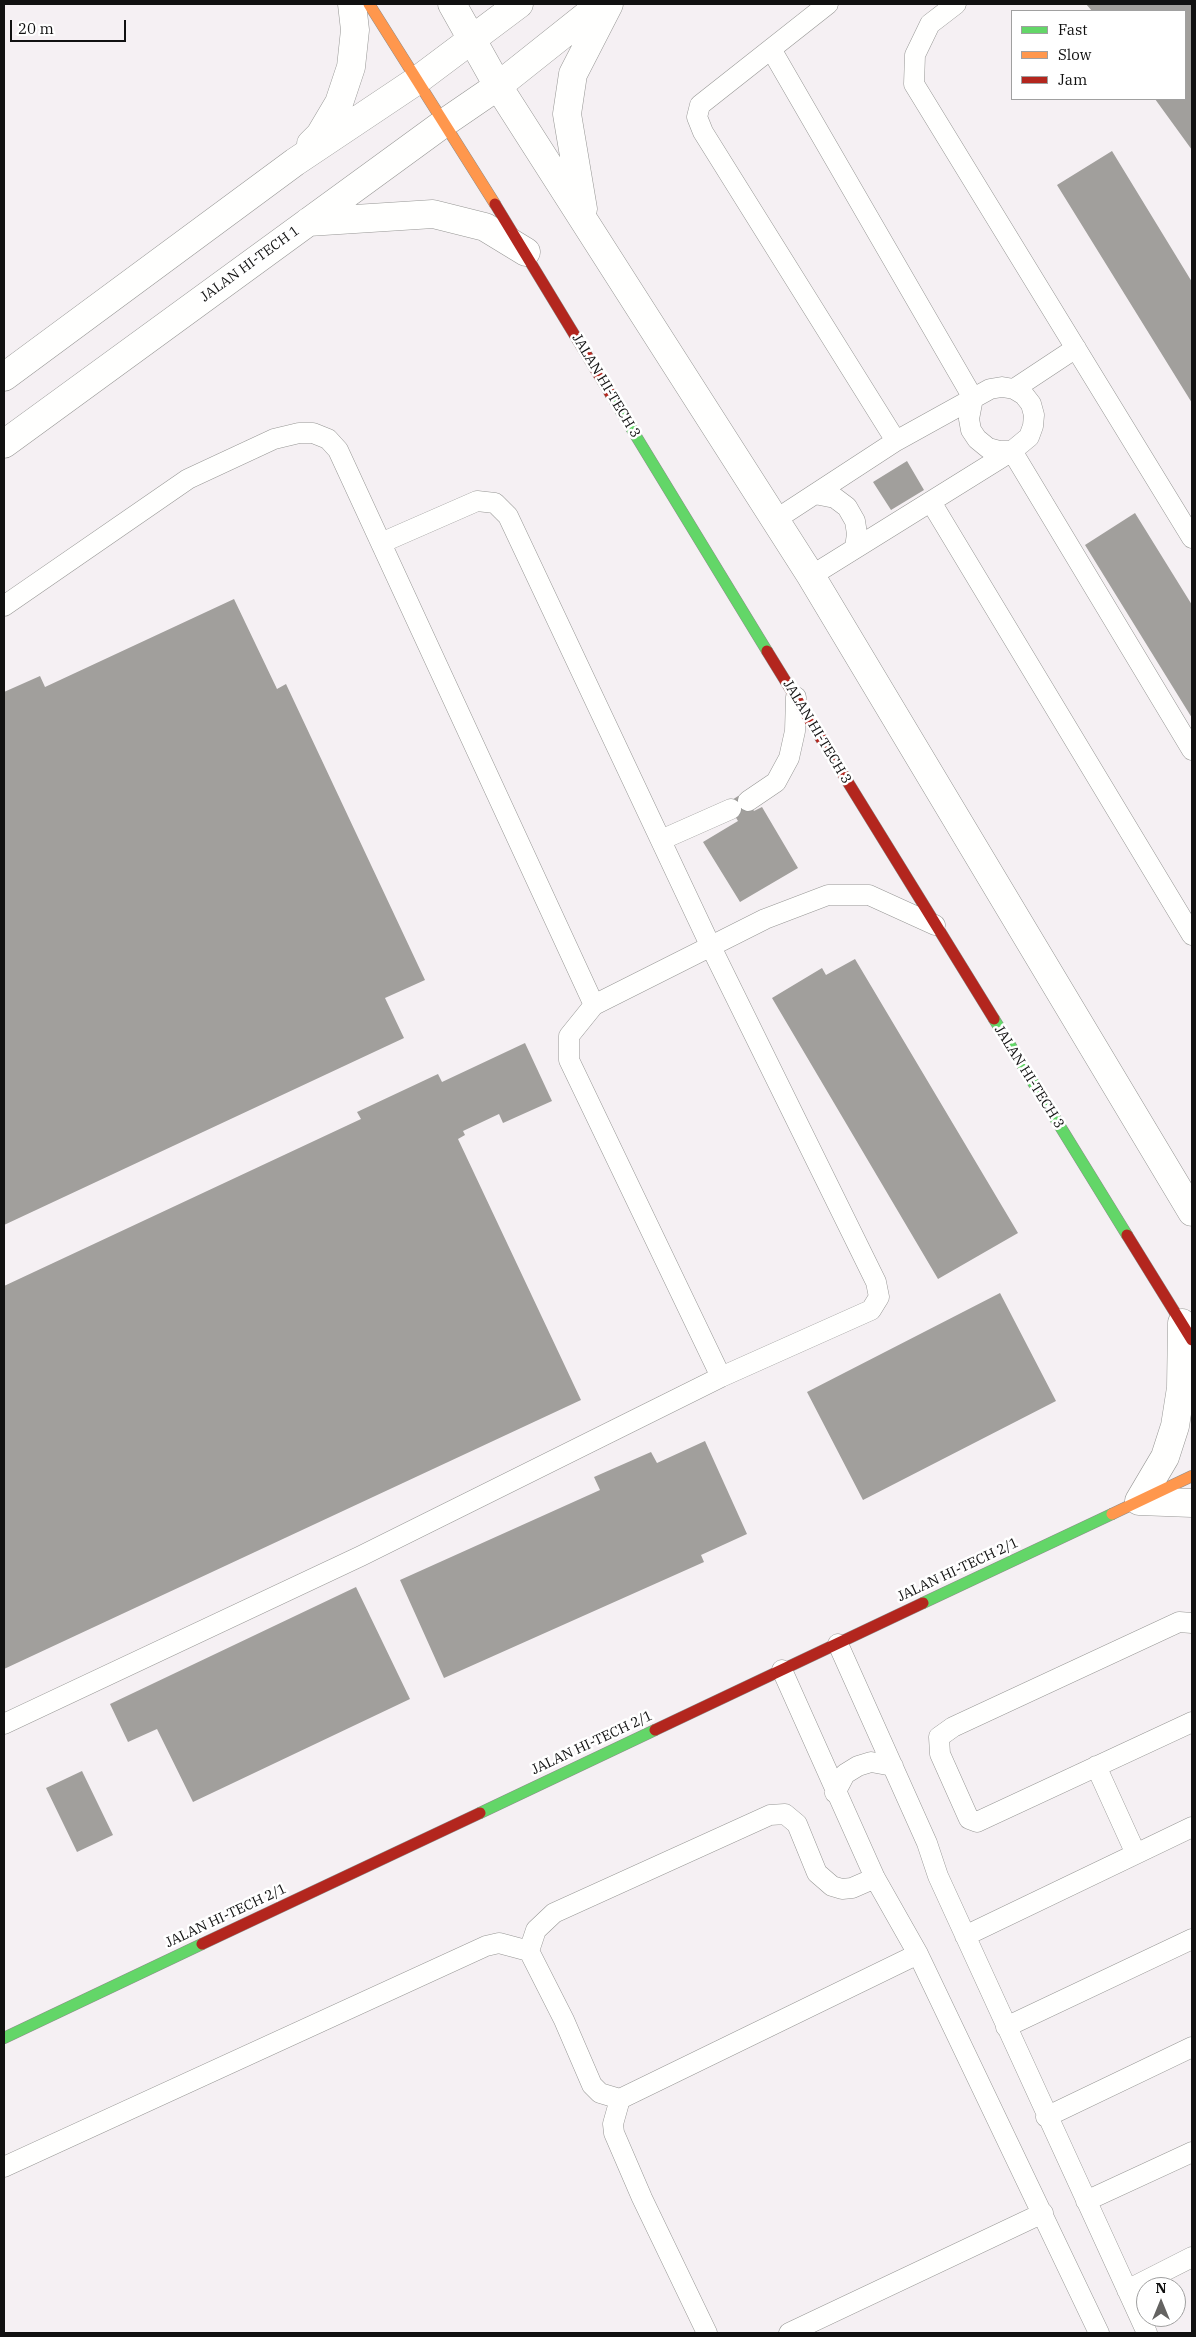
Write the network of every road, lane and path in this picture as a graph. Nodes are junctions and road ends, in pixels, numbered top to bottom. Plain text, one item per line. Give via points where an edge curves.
1 (352, 4) edge
2 (369, 4) edge
3 (452, 4) edge
4 (519, 4) edge
5 (601, 4) edge
6 (610, 4) edge
7 (828, 4) edge
8 (956, 4) edge
9 (472, 41) junction
10 (771, 49) junction
11 (419, 79) junction
12 (498, 86) junction
13 (444, 123) junction
14 (295, 162) junction
15 (308, 222) junction
16 (586, 223) junction
17 (526, 252) junction
18 (1076, 348) junction
19 (4, 377) edge
20 (1014, 389) junction
21 (973, 398) junction
22 (896, 441) junction
23 (4, 444) edge
24 (1012, 451) junction
25 (815, 494) junction
26 (930, 502) junction
27 (775, 520) junction
28 (1192, 538) edge
29 (382, 543) junction
30 (855, 548) junction
31 (811, 576) junction
32 (4, 606) edge
33 (796, 696) junction
34 (1192, 750) edge
35 (660, 840) junction
36 (935, 925) junction
37 (1192, 935) edge
38 (711, 947) junction
39 (594, 1005) junction
40 (1192, 1212) edge
41 (1187, 1332) edge
42 (721, 1377) junction
43 (1192, 1476) edge
44 (1139, 1501) junction
45 (1192, 1504) edge
46 (1192, 1623) edge
47 (838, 1644) junction
48 (782, 1670) junction
49 (1192, 1722) edge
50 (4, 1724) edge
51 (893, 1766) junction
52 (1096, 1766) junction
53 (835, 1793) junction
54 (1192, 1827) edge
55 (1136, 1854) junction
56 (875, 1878) junction
57 (965, 1936) junction
58 (1192, 1939) edge
59 (529, 1951) junction
60 (918, 1954) junction
61 (1006, 2027) junction
62 (4, 2038) edge
63 (1192, 2047) edge
64 (620, 2099) junction
65 (1046, 2117) junction
66 (1192, 2152) edge
67 (4, 2167) edge
68 (1086, 2201) junction
69 (1042, 2213) junction
70 (1192, 2258) edge
71 (1127, 2290) junction
72 (707, 2333) edge
73 (789, 2333) edge
74 (1099, 2333) edge
75 (1146, 2333) edge

1 - 14 street via 355,30 351,67 339,103 320,135
2 - 11 street
3 - 9 street
4 - 9 street
5 - 12 street, JALAN HI-TECH 1
6 - 16 street via 573,74 567,114
7 - 10 lane
8 - 18 lane via 930,24 915,55 914,84
9 - 11 street
9 - 12 street
10 - 21 lane
10 - 22 lane via 700,105 697,117 703,132
11 - 13 street, JALAN HI-TECH 3
11 - 14 street
12 - 13 street, JALAN HI-TECH 1
12 - 16 street
13 - 15 street, JALAN HI-TECH 1
13 - 17 street, JALAN HI-TECH 3
14 - 19 street
15 - 17 street via 433,214 485,227
15 - 23 street, JALAN HI-TECH 1
16 - 27 street
17 - 33 street, JALAN HI-TECH 3 via 670,494
18 - 20 lane
18 - 28 lane
20 - 21 lane via 990,389
20 - 24 lane via 1031,404 1034,426 1029,437
21 - 22 lane
21 - 24 lane via 969,419 977,439 999,452
22 - 25 lane
24 - 26 lane
24 - 34 lane
25 - 27 lane
25 - 30 lane via 835,498 847,507 855,521
26 - 30 lane
26 - 37 lane
27 - 31 street
29 - 32 lane via 338,450 328,439 314,433 299,433 274,438 188,479
29 - 35 lane via 477,501 495,503 508,516
29 - 39 lane
30 - 31 lane
31 - 40 street
33 - 35 lane via 789,758 776,782 740,805
33 - 36 street, JALAN HI-TECH 3
35 - 38 lane
36 - 38 lane via 869,895 828,895 765,919
36 - 41 street, JALAN HI-TECH 3
38 - 39 lane
38 - 42 lane via 876,1282 879,1297 871,1310
39 - 42 lane via 569,1036 569,1060
41 - 44 street via 1175,1426 1165,1458
42 - 50 lane via 361,1556
43 - 44 street, JALAN HI-TECH 2/1
44 - 45 street
44 - 47 street, JALAN HI-TECH 2/1
46 - 52 lane via 1178,1622 952,1727 939,1737 940,1754 969,1819 977,1822
47 - 48 street, JALAN HI-TECH 2/1
47 - 51 lane
48 - 53 lane
48 - 62 street, JALAN HI-TECH 2/1
49 - 52 lane
51 - 53 lane via 871,1762 858,1766 845,1774
51 - 57 lane
52 - 55 lane
53 - 56 lane
54 - 55 lane
55 - 57 lane
56 - 59 lane via 852,1888 832,1886 817,1873 796,1824 786,1814 770,1815 554,1913 536,1930
56 - 60 lane
57 - 61 lane
58 - 61 lane
59 - 64 lane via 564,2020 592,2086 600,2093
59 - 67 lane via 499,1943 486,1946
60 - 64 lane
60 - 69 lane
61 - 65 lane
63 - 65 lane
64 - 72 lane via 613,2124 614,2133
65 - 68 lane
66 - 68 lane
68 - 71 lane
69 - 73 lane
69 - 74 lane
70 - 71 lane
71 - 75 lane

